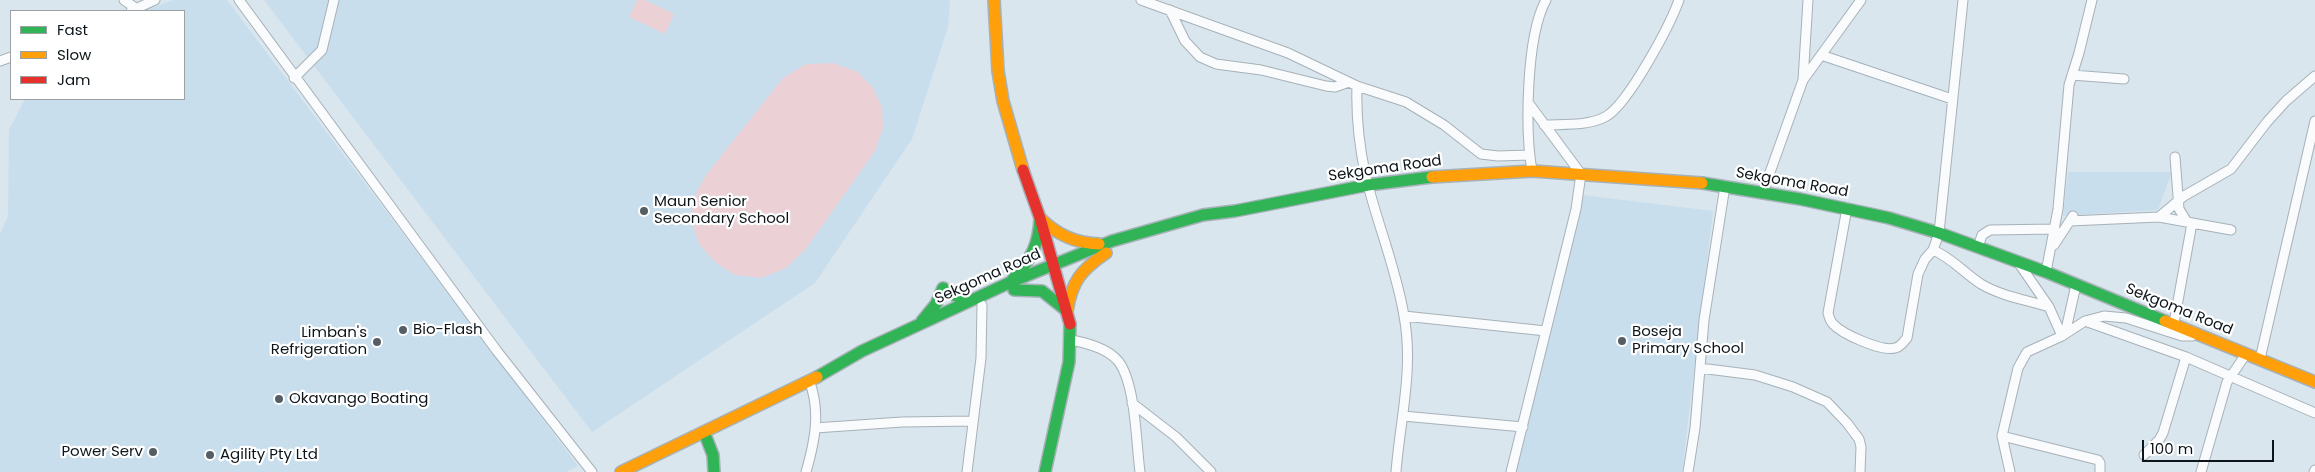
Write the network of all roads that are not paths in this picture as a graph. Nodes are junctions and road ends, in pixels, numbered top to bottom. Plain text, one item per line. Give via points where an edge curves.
1 (124, 0) edge
2 (155, 0) edge
3 (238, 0) edge
4 (334, 0) edge
5 (994, 0) edge
6 (1546, 0) edge
7 (1679, 0) edge
8 (1808, 0) edge
9 (1861, 0) edge
10 (1963, 0) edge
11 (2092, 0) edge
12 (1145, 1) edge
13 (134, 10) edge
14 (1170, 10) junction
15 (1822, 55) junction
16 (2072, 75) junction
17 (2315, 76) edge
18 (294, 78) junction
19 (2124, 79) dead end
20 (1803, 80) junction
21 (1353, 84) junction
22 (1952, 99) junction
23 (1530, 105) junction
24 (2315, 121) edge
25 (1544, 125) junction
26 (1529, 154) junction
27 (2175, 157) dead end
28 (1532, 171) junction
29 (1581, 174) junction
30 (1368, 185) junction
31 (1725, 186) junction
32 (1763, 192) junction
33 (2178, 200) junction
34 (1847, 208) junction
35 (2158, 217) junction
36 (1040, 218) junction
37 (2189, 222) junction
38 (2055, 228) junction
39 (2230, 230) dead end
40 (1939, 233) junction
41 (1978, 247) junction
42 (1104, 249) junction
43 (2051, 249) junction
44 (1932, 250) junction
45 (2018, 262) junction
46 (1054, 269) junction
47 (2046, 272) junction
48 (2076, 285) junction
49 (1013, 286) junction
50 (970, 300) junction
51 (982, 305) junction
52 (2049, 306) junction
53 (1067, 311) junction
54 (1404, 316) junction
55 (2085, 320) junction
56 (2174, 323) junction
57 (918, 325) junction
58 (1546, 331) junction
59 (2063, 335) junction
60 (2202, 335) junction
61 (1071, 340) junction
62 (2246, 354) junction
63 (2186, 357) junction
64 (2260, 359) junction
65 (1700, 368) junction
66 (2231, 376) junction
67 (814, 378) junction
68 (2315, 382) edge
69 (1132, 403) junction
70 (2315, 413) edge
71 (1404, 416) junction
72 (973, 421) junction
73 (1523, 427) junction
74 (816, 428) junction
75 (704, 432) junction
76 (2002, 436) junction
77 (2144, 455) dead end
78 (592, 472) edge
79 (621, 472) edge
80 (714, 472) edge
81 (806, 472) edge
82 (967, 472) edge
83 (1045, 472) edge
84 (1140, 472) edge
85 (1211, 472) edge
86 (1396, 472) edge
87 (1511, 472) edge
88 (1688, 472) edge
89 (1860, 472) edge
90 (2010, 472) edge
91 (2100, 472) edge
92 (2201, 472) edge

1 - 13 street
2 - 13 street
3 - 18 street
4 - 18 street via 322,50
5 - 36 main road via 1003,100
6 - 23 street via 1535,31
7 - 25 street via 1673,18 1615,109 1594,121
8 - 20 street
9 - 15 street
10 - 22 street
11 - 16 street
12 - 14 street
14 - 21 street via 1288,53
14 - 21 street via 1191,50 1208,60 1326,86
15 - 20 street
15 - 22 street
16 - 19 street
16 - 38 street via 2065,110
17 - 33 street via 2267,122 2231,169
18 - 78 street via 497,351
20 - 32 street
21 - 26 street via 1391,95 1423,111 1481,154
21 - 30 street
22 - 40 street
23 - 25 street
23 - 26 street
24 - 64 street
25 - 29 street
26 - 28 street
27 - 33 street
28 - 29 main road, Sekgoma Road
28 - 30 main road, Sekgoma Road
29 - 31 main road, Sekgoma Road
29 - 58 street via 1576,209
30 - 42 main road, Sekgoma Road via 1203,215 1145,230
30 - 54 street
31 - 32 main road, Sekgoma Road
31 - 65 street via 1704,320
32 - 34 main road, Sekgoma Road
33 - 35 street
33 - 37 street via 2182,217
34 - 40 main road, Sekgoma Road
34 - 44 street via 1828,314 1833,325 1840,330 1882,347 1894,349 1902,344 1906,338 1918,274
35 - 37 street
35 - 43 street via 2071,218
36 - 42 main road via 1065,239
36 - 46 main road
36 - 49 main road via 1035,253
37 - 39 street
37 - 56 street
38 - 41 street via 1990,230 1982,235
38 - 43 street
40 - 41 main road, Sekgoma Road
40 - 44 street
41 - 45 main road, Sekgoma Road
42 - 46 main road, Sekgoma Road
42 - 53 main road via 1080,272 1070,293
43 - 47 street
44 - 52 street via 1952,260 1982,284
45 - 47 main road, Sekgoma Road
45 - 52 street
46 - 49 main road, Sekgoma Road
46 - 53 main road
47 - 48 main road, Sekgoma Road
48 - 56 main road, Sekgoma Road
48 - 59 street
49 - 50 main road, Sekgoma Road
49 - 51 main road, Sekgoma Road
49 - 53 main road via 1042,291
50 - 57 main road, Sekgoma Road
50 - 57 main road via 943,288 936,304
51 - 67 main road, Sekgoma Road via 867,359
51 - 72 street via 981,358
52 - 59 street
53 - 61 main road
54 - 58 street
54 - 71 street via 1408,354
55 - 59 street
55 - 60 street via 2114,316 2182,336
55 - 63 street
56 - 60 main road, Sekgoma Road
57 - 67 main road, Sekgoma Road
58 - 73 street
59 - 76 street via 2035,347 2022,358
60 - 62 main road, Sekgoma Road
61 - 69 street via 1104,350 1118,362 1126,377
61 - 83 main road
62 - 64 main road, Sekgoma Road
62 - 66 street
63 - 66 street
63 - 77 street via 2163,433
64 - 68 main road, Sekgoma Road
65 - 88 street
65 - 89 street via 1755,375 1827,402 1859,439
66 - 70 street
66 - 92 street via 2224,390
67 - 74 street
67 - 75 main road, Sekgoma Road
69 - 84 street
69 - 85 street via 1176,437
71 - 73 street
71 - 86 street
72 - 74 street
72 - 82 street
73 - 87 street
74 - 81 street
75 - 79 main road, Sekgoma Road
75 - 80 main road via 713,455
76 - 90 street
76 - 91 street via 2098,460

